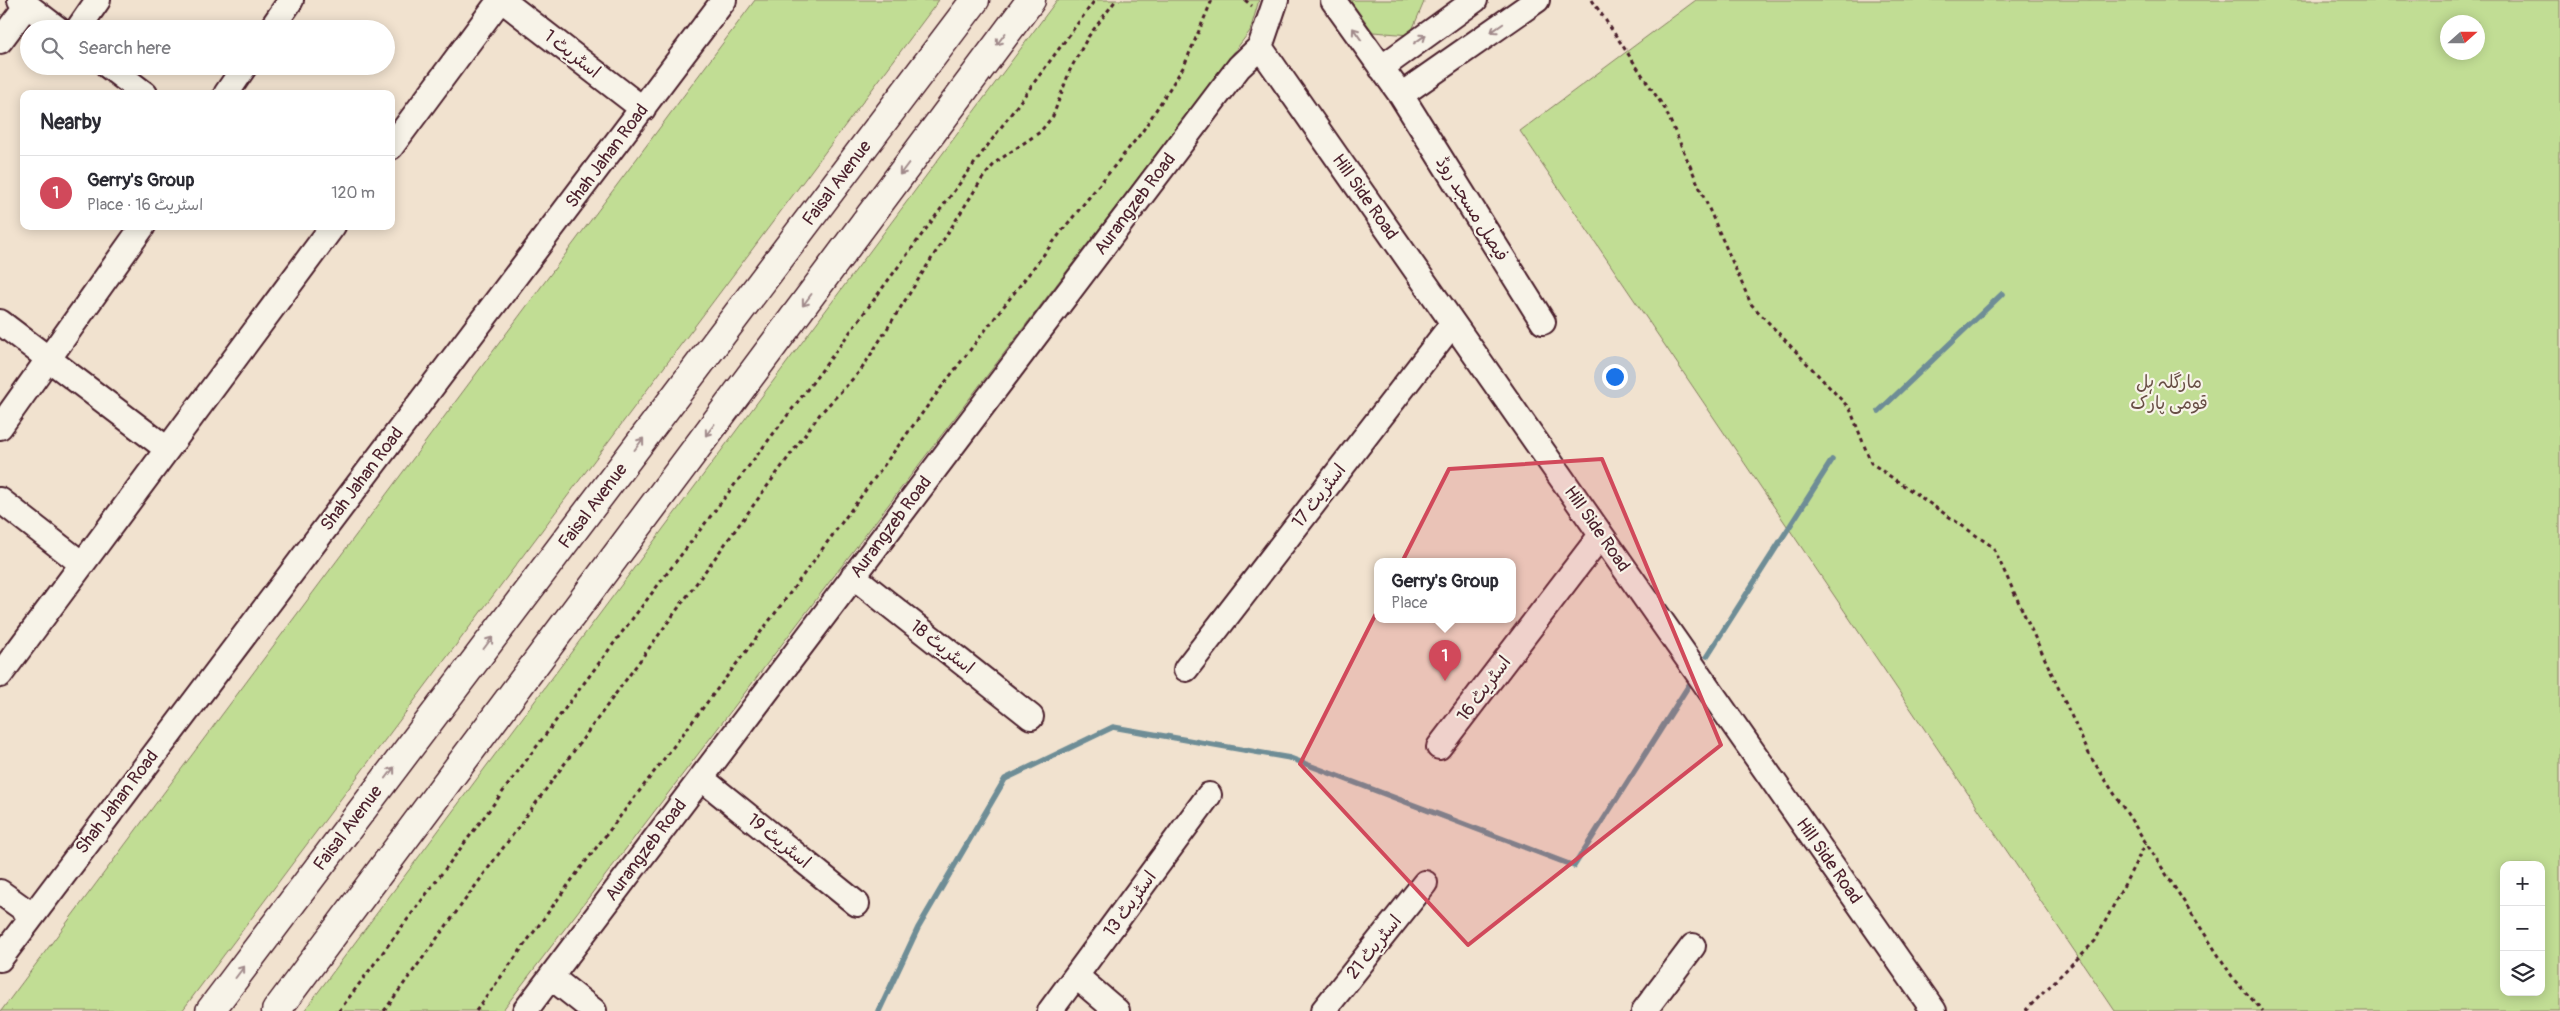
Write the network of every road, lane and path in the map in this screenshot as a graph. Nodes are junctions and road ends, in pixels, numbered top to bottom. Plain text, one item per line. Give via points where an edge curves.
1 (98, 0) edge
2 (290, 0) edge
3 (501, 0) edge
4 (724, 0) edge
5 (975, 0) edge
6 (1031, 0) edge
7 (1096, 0) edge
8 (1116, 0) edge
9 (1212, 0) edge
10 (1276, 0) edge
11 (1333, 0) edge
12 (1475, 0) edge
13 (1537, 0) edge
14 (1592, 0) edge
15 (23, 2) edge
16 (1445, 9) edge
17 (46, 20) edge
18 (84, 20) edge
19 (277, 20) edge
20 (0, 41) edge
21 (1260, 47) junction
22 (1469, 48) junction
23 (1381, 68) junction
24 (120, 75) edge
25 (239, 75) edge
26 (140, 90) edge
27 (229, 90) edge
28 (1401, 95) junction
29 (643, 109) junction
30 (395, 142) edge
31 (140, 230) edge
32 (327, 230) edge
33 (0, 322) edge
34 (1453, 322) junction
35 (1543, 322) dead end
36 (49, 358) junction
37 (0, 427) edge
38 (167, 449) junction
39 (0, 500) edge
40 (1601, 534) junction
41 (82, 564) junction
42 (854, 576) junction
43 (1186, 669) dead end
44 (1, 671) edge
45 (1031, 717) dead end
46 (1439, 747) dead end
47 (701, 778) junction
48 (1210, 795) dead end
49 (2146, 843) junction
50 (1425, 883) dead end
51 (0, 892) edge
52 (857, 904) dead end
53 (32, 915) junction
54 (1693, 946) dead end
55 (0, 958) edge
56 (1076, 976) junction
57 (551, 977) junction
58 (210, 1011) edge
59 (276, 1011) edge
60 (339, 1011) edge
61 (384, 1011) edge
62 (476, 1011) edge
63 (525, 1011) edge
64 (594, 1011) edge
65 (1050, 1011) edge
66 (1117, 1011) edge
67 (1323, 1011) edge
68 (1644, 1011) edge
69 (1934, 1011) edge
70 (2025, 1011) edge
71 (2263, 1011) edge

1 - 18 street
2 - 19 street
3 - 29 street, اسٹریٹ 1
3 - 30 street
4 - 29 street, Shah Jahan Road
58 -> 5 main road, Faisal Avenue
6 -> 59 main road
7 - 60 path
8 - 61 path via 1088,37 1070,70 1053,116 1040,132 996,162 982,179 861,370 820,414
9 - 62 path via 1184,66 1142,132 940,389
10 - 21 street
23 -> 11 street, فیصل مسجد روڈ
12 - 16 street
13 -> 22 street
14 - 49 path via 1665,109 1751,304 1850,409 1871,463 1993,547 2090,756
15 - 17 street
15 - 20 street
16 - 22 street
23 -> 16 street
21 - 34 street, Hill Side Road
21 - 42 street, Aurangzeb Road via 1239,67
22 - 28 street
23 - 28 street, فیصل مسجد روڈ
24 - 26 street
25 - 27 street
28 - 35 street, فیصل مسجد روڈ
29 - 53 street, Shah Jahan Road
31 - 36 street
32 - 38 street
33 - 36 street
34 - 40 street, Hill Side Road
34 - 43 street, اسٹریٹ 17
36 - 37 street
36 - 38 street
38 - 41 street
39 - 41 street
40 - 46 street, اسٹریٹ 16
40 - 69 street, Hill Side Road
41 - 44 street
42 - 45 street, اسٹریٹ 18
42 - 47 street, Aurangzeb Road
47 - 52 street, اسٹریٹ 19
47 - 57 street, Aurangzeb Road
48 - 56 street, اسٹریٹ 13
49 - 70 path via 2095,941
49 - 71 path via 2235,981
50 - 67 street, اسٹریٹ 21
51 - 53 street
53 - 55 street, Shah Jahan Road
54 - 68 street
56 - 65 street, اسٹریٹ 13
56 - 66 street
57 - 63 street, Aurangzeb Road
57 - 64 street

